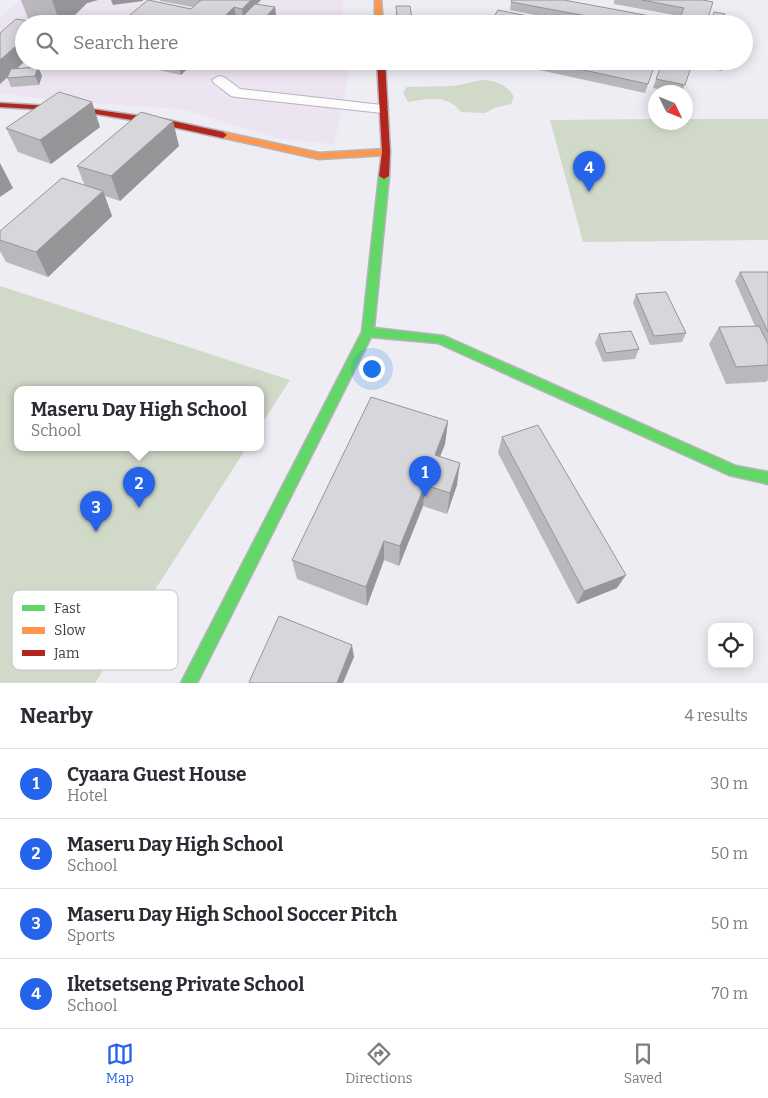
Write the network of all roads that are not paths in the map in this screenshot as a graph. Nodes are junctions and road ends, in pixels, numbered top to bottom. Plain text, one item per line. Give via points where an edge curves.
1 (378, 0) edge
2 (379, 15) edge
3 (381, 70) edge
4 (219, 80) dead end
5 (0, 105) edge
6 (382, 109) junction
7 (386, 152) junction
8 (368, 332) junction
9 (768, 478) edge
10 (189, 683) edge

1 - 2 street
3 - 6 street
4 - 6 lane via 236,93
5 - 7 street via 84,110 168,123 319,156
6 - 7 street
7 - 8 street
8 - 9 street via 440,339 734,471
8 - 10 street

